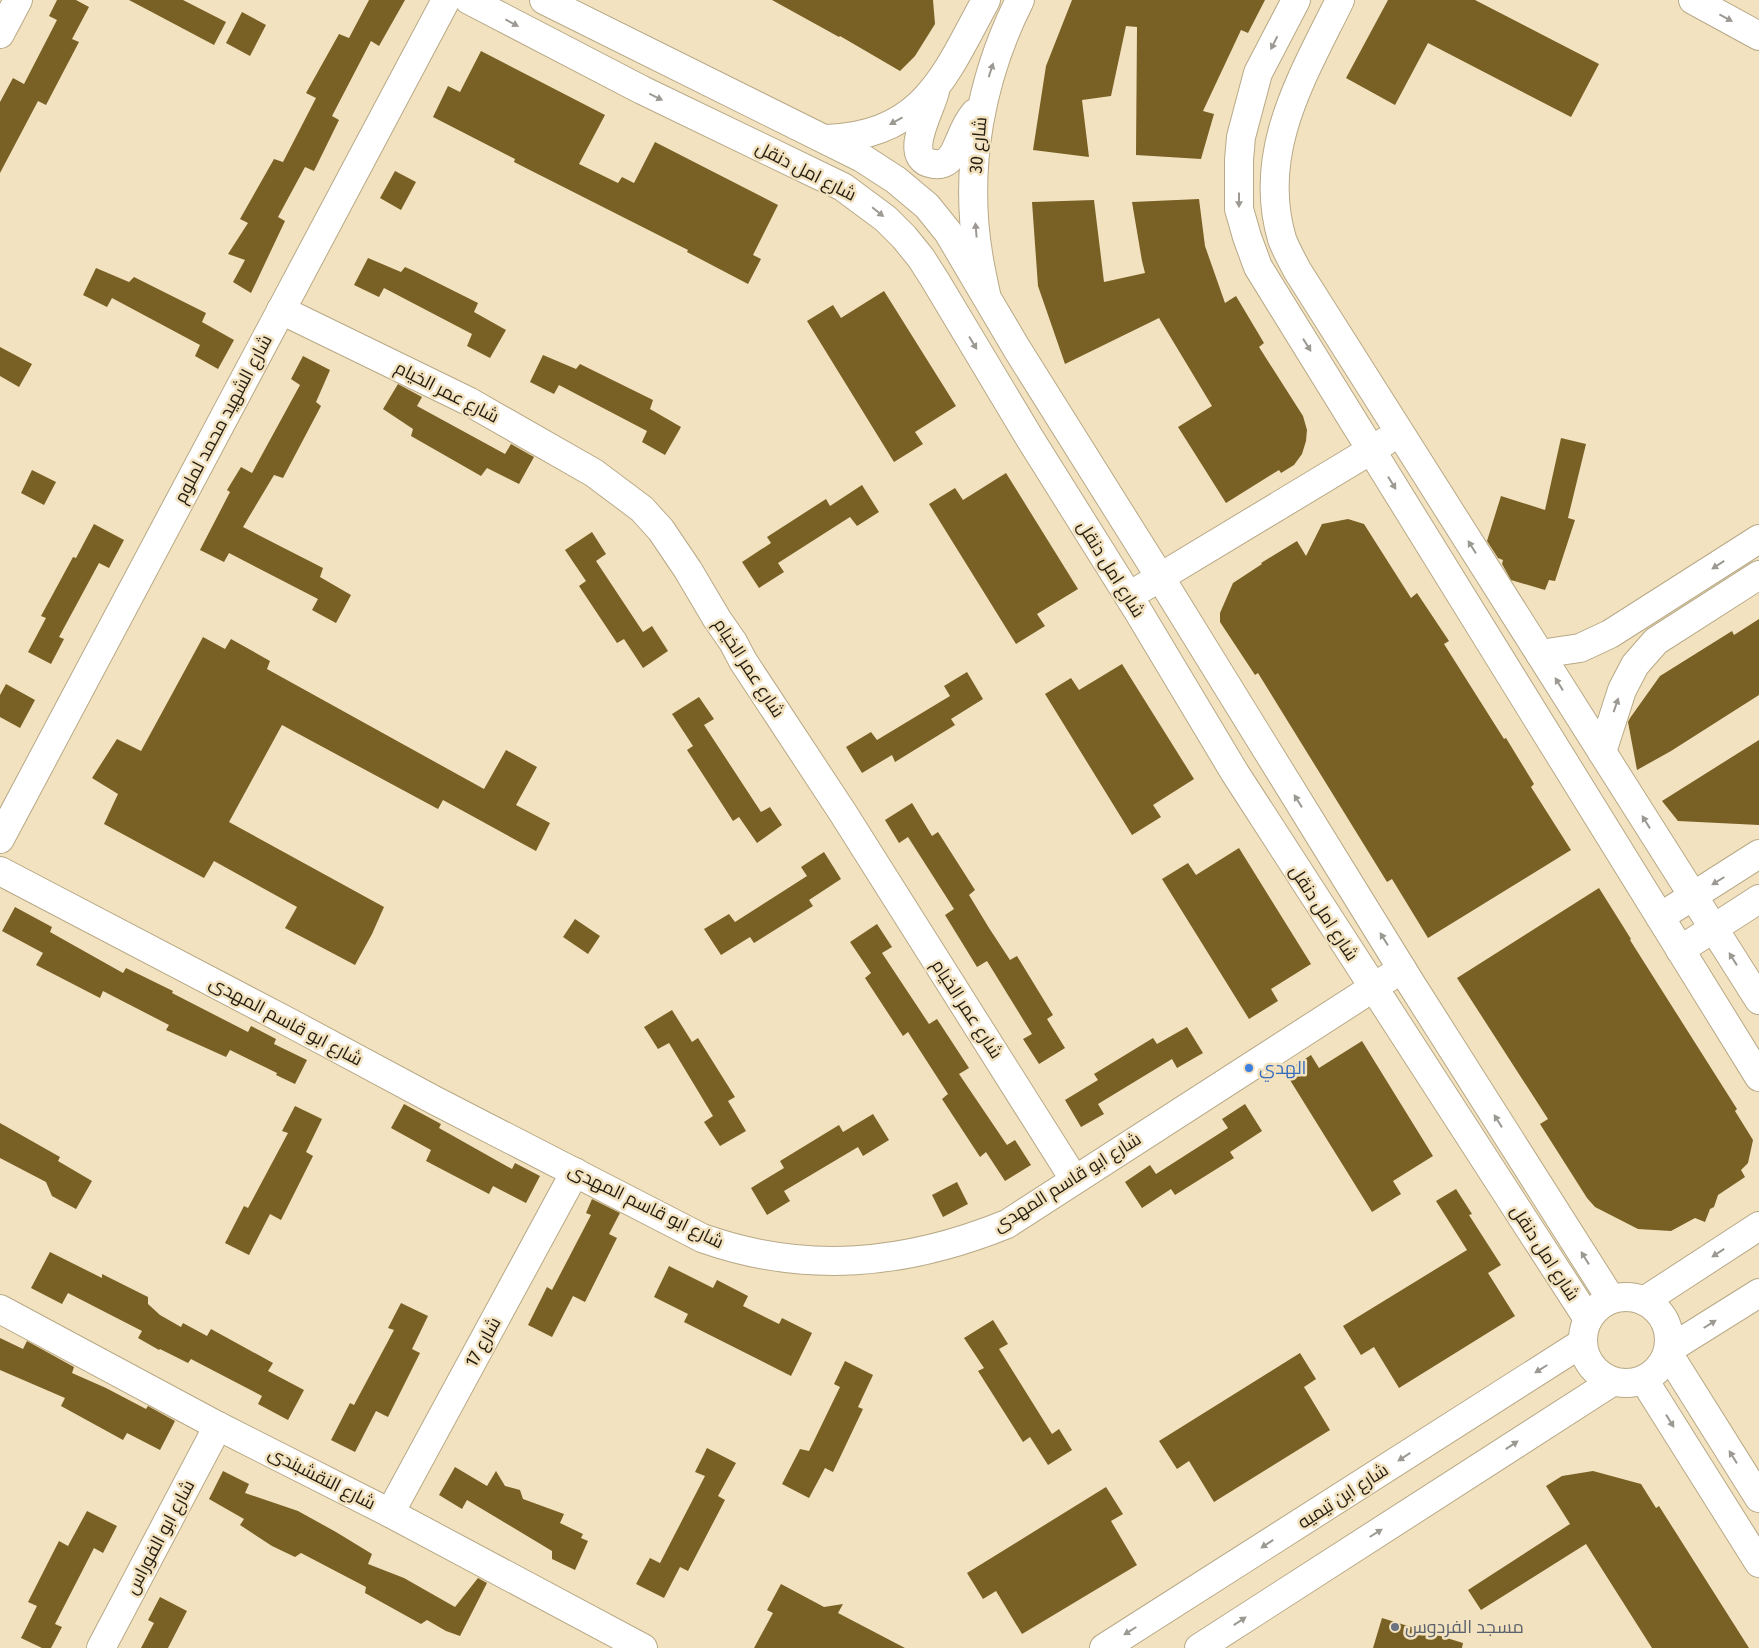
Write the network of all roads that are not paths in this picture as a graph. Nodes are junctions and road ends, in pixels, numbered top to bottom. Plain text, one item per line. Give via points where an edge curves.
1 (18, 0) edge
2 (446, 0) edge
3 (469, 0) edge
4 (544, 0) edge
5 (986, 0) edge
6 (1020, 0) edge
7 (1296, 0) edge
8 (1340, 0) edge
9 (1693, 0) edge
10 (0, 34) edge
11 (1759, 36) edge
12 (935, 90) junction
13 (982, 105) junction
14 (826, 139) junction
15 (986, 296) junction
16 (281, 310) junction
17 (1400, 432) junction
18 (1372, 450) junction
19 (1759, 539) edge
20 (1759, 575) edge
21 (1160, 577) junction
22 (1129, 596) junction
23 (1540, 654) junction
24 (1602, 752) junction
25 (0, 839) edge
26 (1759, 854) edge
27 (0, 872) edge
28 (1693, 896) junction
29 (1759, 899) edge
30 (1660, 917) junction
31 (1713, 928) junction
32 (1680, 950) junction
33 (1402, 968) junction
34 (1373, 989) junction
35 (1759, 1000) edge
36 (1759, 1077) edge
37 (576, 1172) junction
38 (1074, 1179) junction
39 (1759, 1226) edge
40 (1759, 1293) edge
41 (1611, 1299) junction
42 (1644, 1301) junction
43 (0, 1308) edge
44 (1585, 1331) junction
45 (1668, 1351) junction
46 (1644, 1380) junction
47 (1612, 1382) junction
48 (218, 1426) junction
49 (1759, 1498) edge
50 (390, 1513) junction
51 (1759, 1563) edge
52 (628, 1644) edge
53 (101, 1648) edge
54 (1104, 1648) edge
55 (1199, 1648) edge

1 - 10 street
2 - 16 street, شارع الشهيد محمد لملوم
3 -> 22 street, شارع امل دنقل via 642,90 835,183 886,219 904,237 936,280
4 - 14 street, شارع امل دنقل
5 - 12 street
13 -> 6 street, شارع 30 via 998,48
7 -> 18 street via 1258,73 1250,102 1241,137 1239,209 1258,267
8 - 17 street via 1292,98 1282,128 1275,200 1282,240 1297,270
9 -> 11 street
12 - 13 street via 917,147 923,160 930,163 938,164 951,158 966,126
12 -> 14 street via 909,113 878,130 861,136
15 -> 13 street, شارع 30 via 974,208
14 - 15 street, شارع امل دنقل via 862,158 927,206 948,232
15 - 21 street, شارع امل دنقل
16 - 25 street, شارع الشهيد محمد لملوم
16 - 38 street, شارع عمر الخيام via 468,401 594,473 642,509 661,530 688,570
17 - 18 street
23 -> 17 street
18 - 21 street
18 -> 30 street
19 -> 23 street via 1610,634 1580,648
24 -> 20 street via 1622,690 1635,665 1656,641
21 - 22 street
33 -> 21 street, شارع امل دنقل
22 - 34 street, شارع امل دنقل via 1235,773
24 -> 23 street
28 -> 24 street
26 -> 28 street
27 - 37 street, شارع ابو قاسم المهدى
28 - 30 street
28 - 31 street
29 - 31 street
30 - 32 street
31 - 32 street
35 -> 31 street
32 - 36 street
33 - 34 street, شارع ابو قاسم المهدى
41 -> 33 street, شارع امل دنقل
34 - 38 street, شارع ابو قاسم المهدى
34 - 44 street, شارع امل دنقل
37 - 38 street, شارع ابو قاسم المهدى via 702,1238 756,1253 814,1262 910,1254 956,1242 1007,1224
37 - 50 street, شارع 17
39 -> 42 street
45 -> 40 street
41 - 42 street via 1629,1297
41 - 44 street via 1595,1309
42 - 45 street via 1654,1307 1667,1326
43 - 48 street, شارع النقشبندى
44 - 47 street via 1586,1358 1602,1378
44 -> 54 street, شارع ابن تيميه
45 - 46 street via 1659,1368
49 -> 45 street
46 - 47 street via 1623,1384
46 -> 51 street
55 -> 47 street
48 - 50 street, شارع النقشبندى
48 - 53 street, شارع ابو الفوراس
50 - 52 street, شارع النقشبندى

